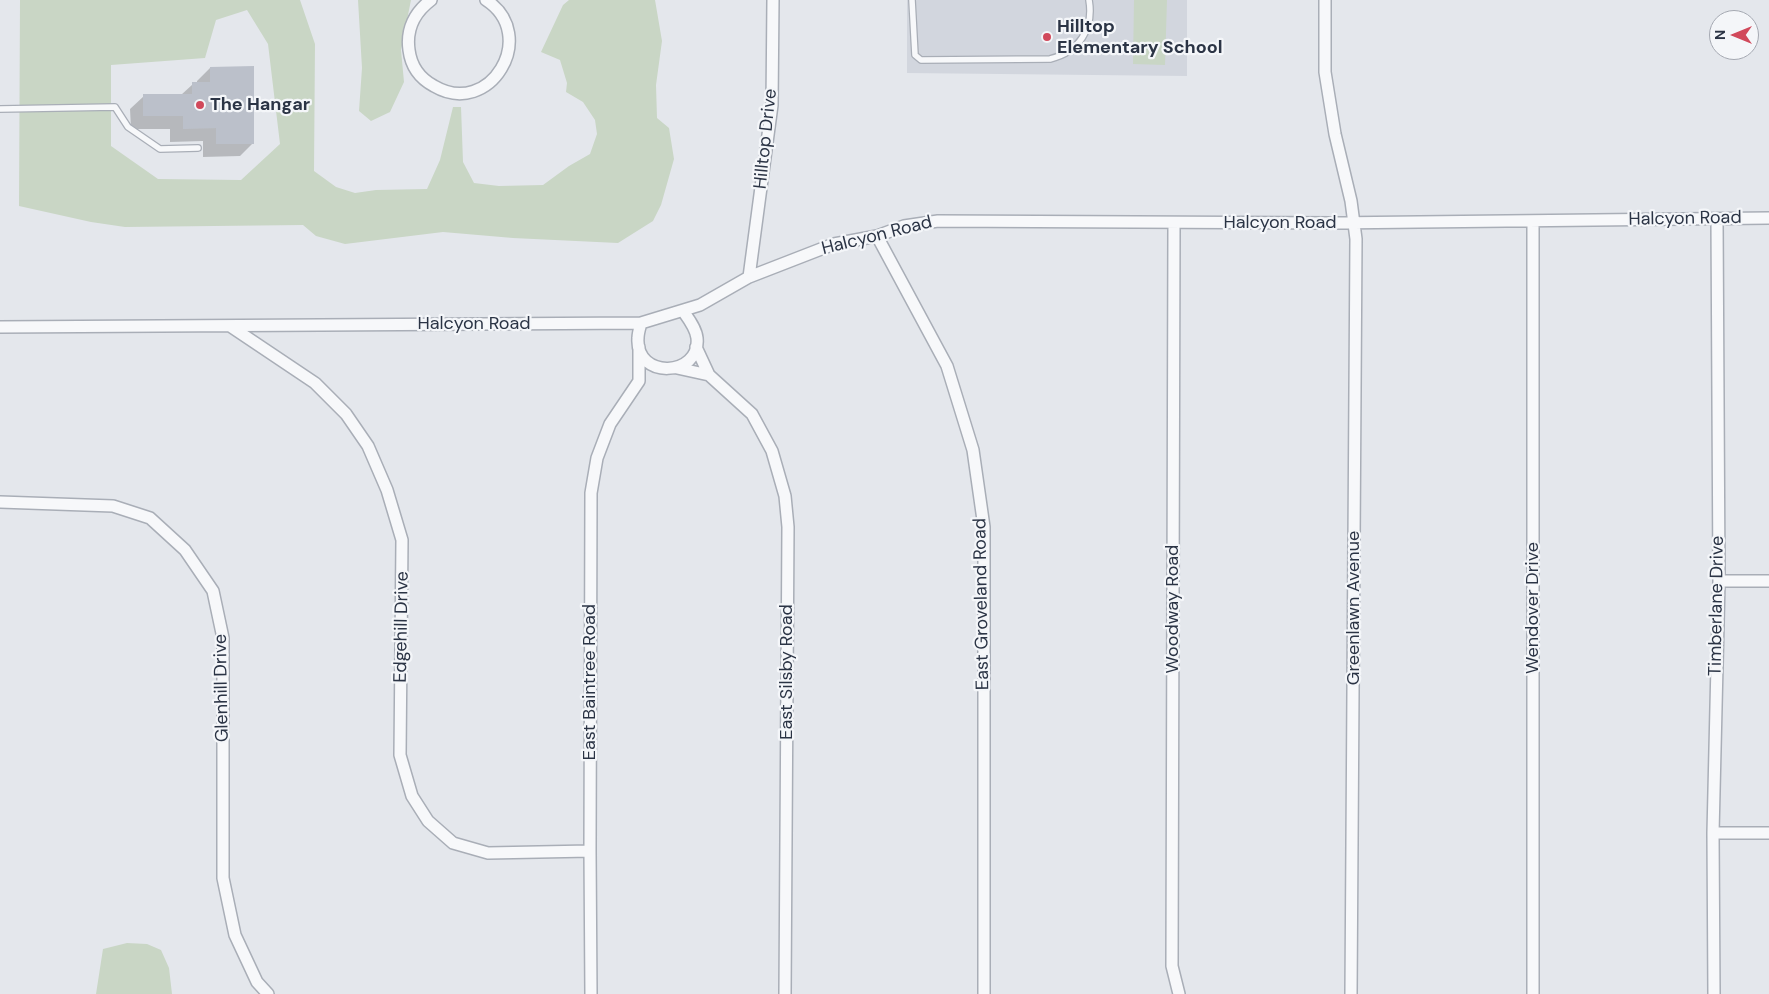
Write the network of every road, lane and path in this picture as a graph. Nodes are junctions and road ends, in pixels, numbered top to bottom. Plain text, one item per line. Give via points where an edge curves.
1 (431, 0) edge
2 (486, 0) edge
3 (773, 0) edge
4 (912, 0) edge
5 (1089, 0) edge
6 (1325, 0) edge
7 (0, 109) edge
8 (198, 148) dead end
9 (1769, 218) edge
10 (1717, 219) junction
11 (1533, 222) junction
12 (1174, 223) junction
13 (1353, 223) junction
14 (877, 236) junction
15 (750, 277) junction
16 (682, 311) junction
17 (641, 323) junction
18 (230, 326) junction
19 (0, 327) edge
20 (639, 347) junction
21 (696, 347) junction
22 (672, 368) junction
23 (709, 375) junction
24 (639, 381) junction
25 (0, 502) edge
26 (1719, 581) junction
27 (1769, 581) edge
28 (1712, 833) junction
29 (1769, 833) edge
30 (590, 851) junction
31 (268, 994) edge
32 (591, 994) edge
33 (785, 994) edge
34 (984, 994) edge
35 (1179, 994) edge
36 (1351, 994) edge
37 (1533, 994) edge
38 (1714, 994) edge

1 - 2 street via 418,11 410,26 410,58 426,81 442,91 456,94 471,92 488,84 499,74 506,60 508,31 500,14
3 - 15 street, Hilltop Drive via 772,105
4 - 5 lane via 915,55 921,60 943,60 1059,57 1076,46 1086,34
6 - 13 street, Greenlawn Avenue via 1325,72
7 - 8 lane via 115,107 128,127 160,149
9 - 10 street, Halcyon Road
10 - 11 street, Halcyon Road
10 - 26 street, Timberlane Drive
11 - 13 street, Halcyon Road
11 - 37 street, Wendover Drive
12 - 13 street, Halcyon Road
12 - 14 street, Halcyon Road via 938,220 904,226
12 - 35 street, Woodway Road via 1172,966
13 - 36 street, Greenlawn Avenue via 1356,239
14 - 15 street, Halcyon Road via 834,244
14 - 34 street, East Groveland Road via 947,366 975,460 984,527
15 - 16 street, Halcyon Road via 700,305
16 - 17 street, Halcyon Road
16 - 21 street via 697,338
17 - 18 street, Halcyon Road
17 - 20 street
18 - 19 street, Halcyon Road
18 - 30 street, Edgehill Drive via 315,383 346,414 368,446 387,490 402,540 400,755 412,796 428,821 453,844 488,853
20 - 22 street via 649,363 658,368
20 - 24 street
21 - 22 street via 685,364
21 - 23 street, East Silsby Road
22 - 23 street
22 - 24 street
23 - 33 street, East Silsby Road via 752,414 772,451 785,496 788,527
24 - 30 street, East Baintree Road via 610,424 598,458 591,493
25 - 31 street, Glenhill Drive via 113,506 150,518 185,550 213,590 223,638 223,878 235,935 257,982
26 - 27 street
26 - 28 street, Timberlane Drive
28 - 29 street
28 - 38 street, Timberlane Drive
30 - 32 street, East Baintree Road

